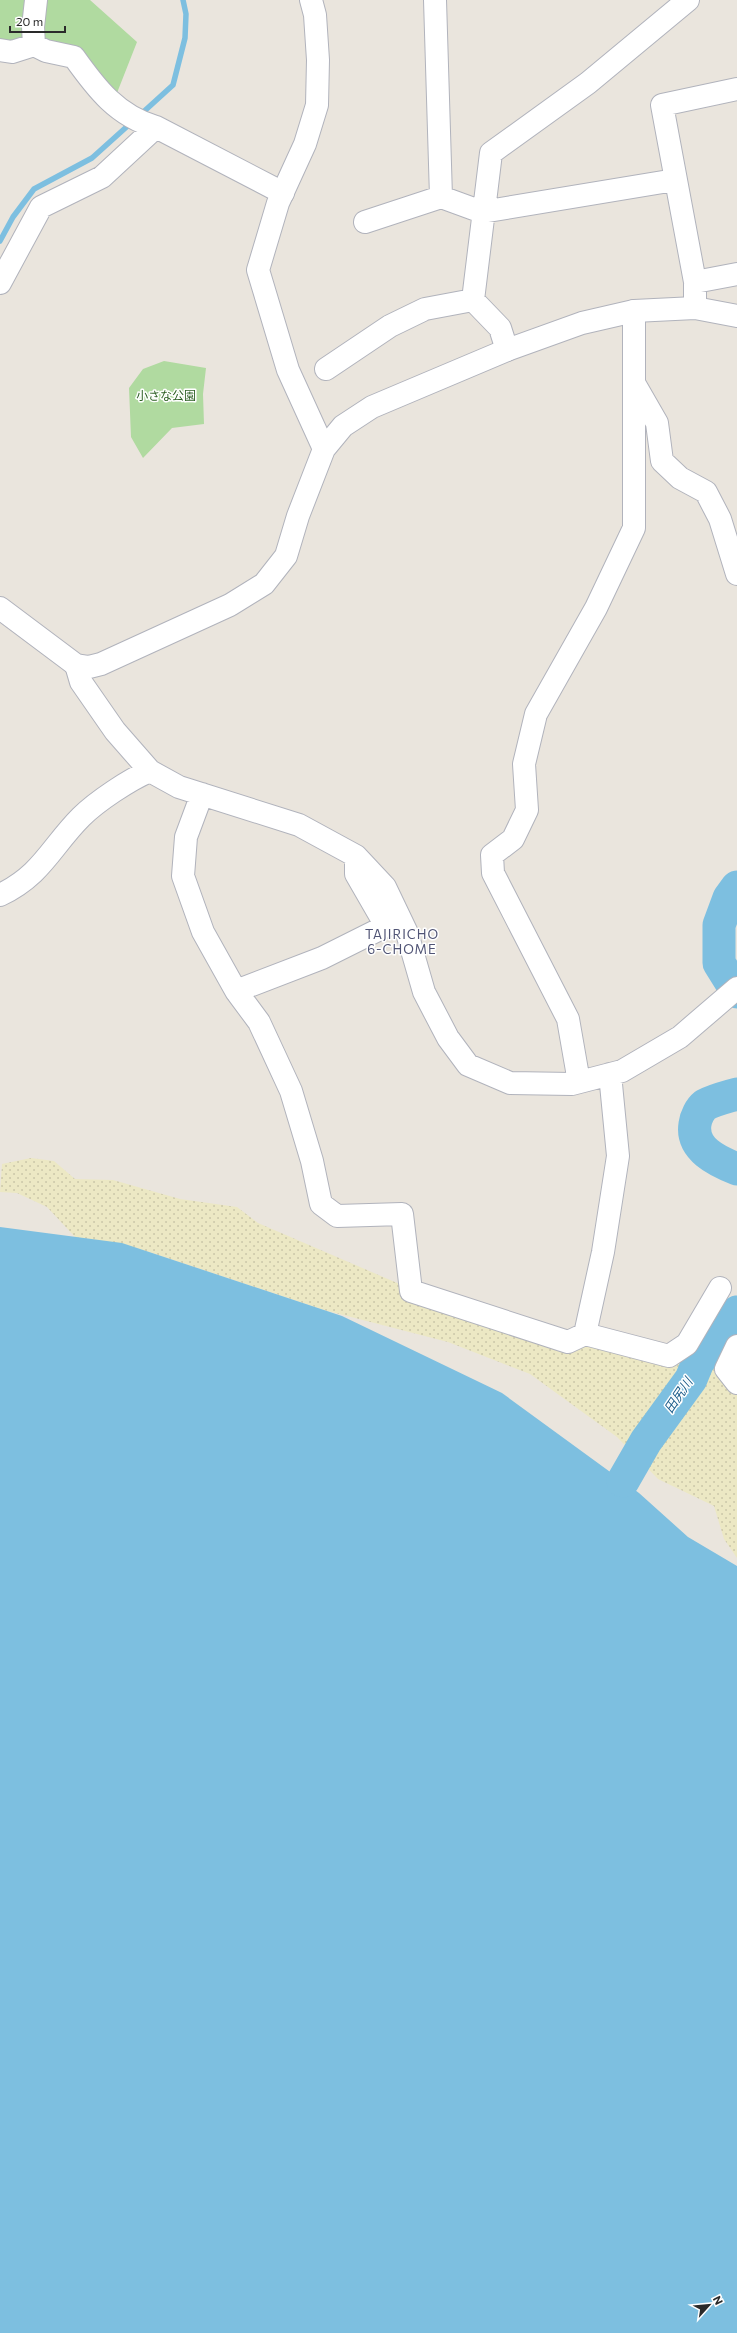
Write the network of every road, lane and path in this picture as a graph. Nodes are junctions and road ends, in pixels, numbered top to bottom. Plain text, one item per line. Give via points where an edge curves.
1 (36, 0) edge
2 (312, 0) edge
3 (435, 0) edge
4 (688, 0) edge
5 (34, 44) junction
6 (0, 50) edge
7 (737, 89) edge
8 (150, 125) junction
9 (675, 180) junction
10 (283, 193) junction
11 (442, 197) junction
12 (482, 212) junction
13 (365, 222) dead end
14 (737, 274) edge
15 (0, 282) edge
16 (695, 282) junction
17 (473, 300) junction
18 (695, 308) junction
19 (634, 311) junction
20 (737, 316) edge
21 (507, 350) junction
22 (326, 369) dead end
23 (634, 383) junction
24 (324, 449) junction
25 (737, 574) edge
26 (0, 608) edge
27 (76, 665) junction
28 (150, 771) junction
29 (202, 794) junction
30 (356, 856) junction
31 (0, 896) edge
32 (236, 990) junction
33 (732, 992) edge
34 (610, 1074) junction
35 (579, 1082) junction
36 (720, 1288) dead end
37 (585, 1334) junction
38 (737, 1346) edge
39 (737, 1383) edge

1 - 5 street
2 - 10 street via 318,60 317,105 305,144
3 - 11 street
4 - 12 street via 588,83 491,153
5 - 6 street via 12,52
5 - 8 street via 46,51 74,57 111,103
7 - 9 street via 662,105
8 - 10 street
8 - 15 street via 102,177 41,207
9 - 12 street
9 - 16 street
10 - 24 street via 258,270 288,370
11 - 12 street
11 - 13 street
12 - 17 street
14 - 16 street
16 - 18 street
17 - 21 street via 500,328
17 - 22 street via 425,309 390,326
18 - 19 street
18 - 20 street
19 - 21 street via 582,323
19 - 23 street
21 - 24 street via 372,407 343,426
23 - 25 street via 657,423 662,461 680,478 706,492 720,519
23 - 35 street via 634,528 596,608 536,714 524,764 527,810 513,839 492,855 493,873 568,1019
24 - 27 street via 298,516 286,556 264,584 230,606 101,664 89,667
26 - 27 street
27 - 28 street via 82,682 115,731
28 - 29 street via 179,787
28 - 31 street via 137,776 81,817 38,870
29 - 30 street via 299,825
29 - 32 street via 186,837 183,876 203,932
30 - 32 street via 356,874 386,926 322,958
30 - 35 street via 385,888 407,933 424,992 448,1038 468,1065 510,1084
32 - 37 street via 259,1022 291,1091 312,1161 321,1204 337,1216 402,1214 411,1291 568,1342
33 - 34 street via 680,1036 622,1071
34 - 35 street
34 - 37 street via 618,1156 603,1252
36 - 37 street via 687,1344 669,1356
38 - 39 street via 726,1369

